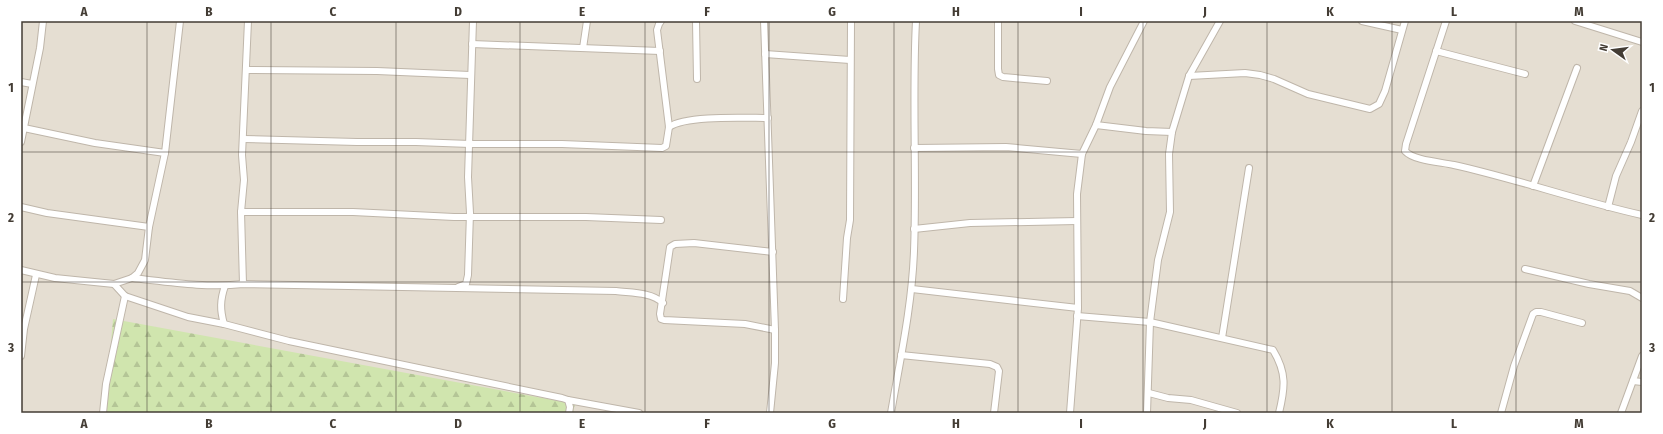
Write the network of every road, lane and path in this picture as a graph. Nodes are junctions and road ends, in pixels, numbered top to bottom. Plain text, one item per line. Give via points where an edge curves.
1 (43, 21) edge
2 (180, 21) edge
3 (248, 21) edge
4 (472, 21) edge
5 (587, 21) edge
6 (661, 21) edge
7 (696, 21) edge
8 (764, 21) edge
9 (851, 21) edge
10 (916, 21) edge
11 (998, 21) edge
12 (1144, 21) edge
13 (1220, 21) edge
14 (1362, 21) edge
15 (1405, 21) edge
16 (1446, 21) edge
17 (1575, 21) edge
18 (1402, 30) junction
19 (1642, 42) edge
20 (472, 44) junction
21 (583, 48) junction
22 (660, 51) junction
23 (1436, 51) junction
24 (765, 54) junction
25 (850, 60) junction
26 (1577, 68) dead end
27 (246, 70) junction
28 (1525, 74) dead end
29 (470, 75) junction
30 (1190, 76) junction
31 (697, 79) dead end
32 (21, 82) edge
33 (1047, 82) dead end
34 (32, 84) junction
35 (1642, 111) edge
36 (768, 118) junction
37 (1096, 125) junction
38 (669, 127) junction
39 (24, 128) junction
40 (1172, 132) junction
41 (244, 139) junction
42 (21, 142) edge
43 (470, 144) junction
44 (914, 148) junction
45 (165, 153) junction
46 (1082, 154) junction
47 (1249, 168) dead end
48 (1533, 186) junction
49 (1608, 206) junction
50 (21, 207) edge
51 (241, 212) junction
52 (1642, 215) edge
53 (470, 217) junction
54 (661, 220) dead end
55 (1077, 221) junction
56 (149, 227) junction
57 (914, 229) junction
58 (773, 252) junction
59 (1525, 268) dead end
60 (21, 270) edge
61 (36, 275) junction
62 (132, 278) junction
63 (114, 284) junction
64 (243, 284) junction
65 (224, 286) junction
66 (456, 288) junction
67 (912, 289) junction
68 (125, 296) junction
69 (1642, 298) edge
70 (842, 299) dead end
71 (663, 303) junction
72 (1078, 308) junction
73 (1077, 316) junction
74 (1150, 322) junction
75 (1582, 323) dead end
76 (224, 324) junction
77 (775, 330) junction
78 (1222, 338) junction
79 (901, 355) junction
80 (21, 356) edge
81 (1642, 356) edge
82 (1633, 381) junction
83 (1642, 382) edge
84 (1149, 393) junction
85 (568, 400) junction
86 (103, 413) edge
87 (570, 413) edge
88 (639, 413) edge
89 (770, 413) edge
90 (891, 413) edge
91 (994, 413) edge
92 (1070, 413) edge
93 (1147, 413) edge
94 (1237, 413) edge
95 (1279, 413) edge
96 (1501, 413) edge
97 (1621, 413) edge

1 - 34 street
2 - 45 street
3 - 27 street
4 - 20 street
5 - 21 street
6 - 22 street via 658,24
7 - 31 street
8 - 24 street
9 - 25 street
10 - 44 street
11 - 33 street via 1000,75
12 - 37 street via 1110,87
13 - 30 street
14 - 18 street
15 - 18 street
16 - 23 street
17 - 19 street
18 - 30 street via 1385,91 1379,104 1370,109 1308,94 1260,75 1245,73
20 - 21 street
20 - 29 street
21 - 22 street
22 - 38 street
23 - 28 street
23 - 48 street via 1405,151 1416,157
24 - 25 street
24 - 36 street
25 - 70 street via 850,220
26 - 48 street
27 - 29 street
27 - 41 street
29 - 43 street
30 - 40 street
32 - 34 street
34 - 39 street
35 - 49 street via 1616,176
36 - 38 street via 708,118 675,123
36 - 58 street
37 - 40 street
37 - 46 street
38 - 43 street via 666,146 662,148
39 - 42 street
39 - 45 street via 95,143
40 - 74 street via 1169,154 1170,212 1158,260
41 - 43 street
41 - 51 street
43 - 53 street
44 - 46 street via 1006,147
44 - 57 street
45 - 56 street
46 - 55 street via 1077,194
47 - 78 street
48 - 49 street
49 - 52 street
50 - 56 street
51 - 53 street via 353,212
51 - 64 street
53 - 54 street
53 - 66 street via 468,275 466,284
55 - 57 street via 970,223
55 - 72 street
56 - 62 street via 145,260
57 - 67 street
58 - 71 street via 694,243 675,244 670,247
58 - 77 street
59 - 69 street via 1630,291
60 - 61 street
61 - 63 street
61 - 80 street
62 - 63 street
62 - 65 street
63 - 68 street
64 - 65 street
64 - 66 street
65 - 76 street via 220,311
66 - 71 street via 616,291 651,296
67 - 72 street
67 - 79 street
68 - 76 street via 188,317
68 - 86 street via 106,384
71 - 77 street via 660,314 664,320 745,324
72 - 73 street
73 - 74 street
73 - 92 street
74 - 78 street
74 - 84 street
75 - 96 street via 1541,312 1533,314 1514,366
76 - 85 street via 289,341
77 - 89 street
78 - 95 street via 1273,350 1283,372 1283,395
79 - 90 street
79 - 91 street via 997,366 999,371
81 - 82 street
82 - 83 street
82 - 97 street
84 - 93 street
84 - 94 street via 1191,400
85 - 87 street
85 - 88 street

